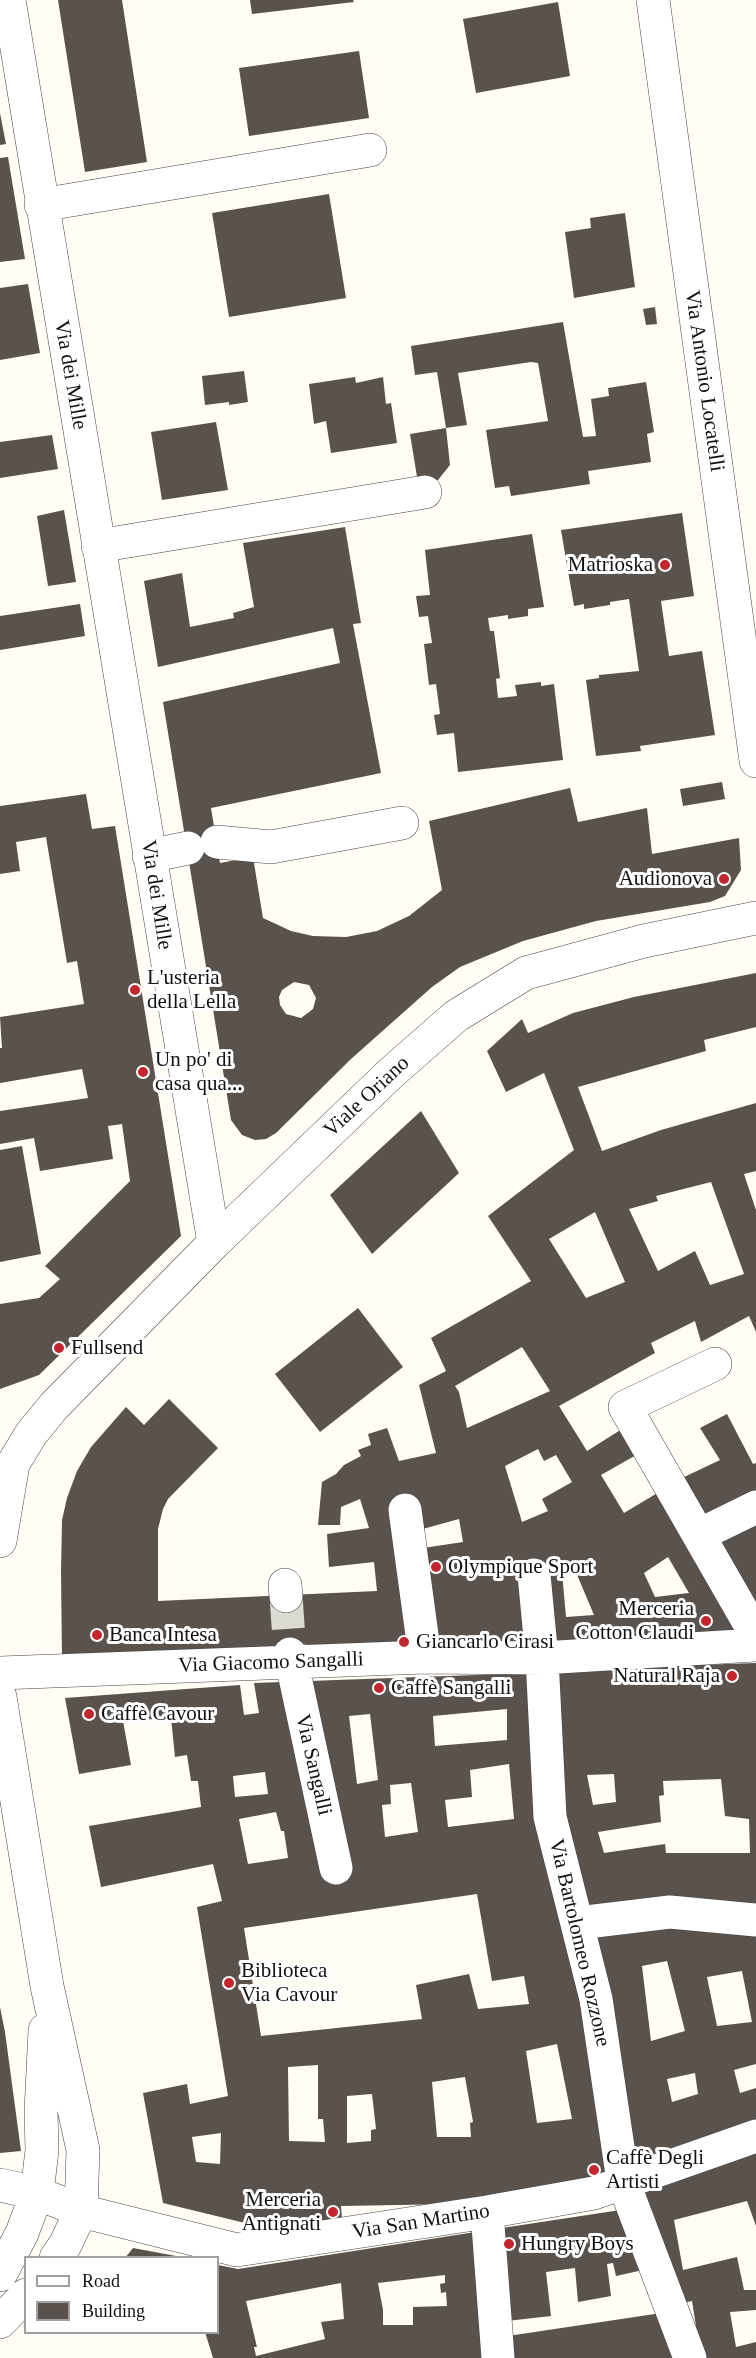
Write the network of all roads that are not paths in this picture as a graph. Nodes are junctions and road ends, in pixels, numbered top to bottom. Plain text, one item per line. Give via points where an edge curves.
1 (9, 0) edge
2 (653, 0) edge
3 (370, 150) dead end
4 (41, 205) junction
5 (425, 492) dead end
6 (98, 546) junction
7 (756, 761) edge
8 (402, 823) dead end
9 (149, 856) junction
10 (756, 918) edge
11 (213, 1244) junction
12 (715, 1364) dead end
13 (756, 1507) edge
14 (405, 1510) dead end
15 (699, 1535) junction
16 (0, 1541) edge
17 (534, 1575) dead end
18 (756, 1635) edge
19 (756, 1645) edge
20 (425, 1657) junction
21 (290, 1658) junction
22 (542, 1658) junction
23 (0, 1673) edge
24 (0, 1704) edge
25 (336, 1868) dead end
26 (756, 1920) edge
27 (578, 1923) junction
28 (47, 1986) junction
29 (756, 2136) edge
30 (622, 2181) junction
31 (0, 2185) edge
32 (37, 2193) junction
33 (81, 2211) junction
34 (487, 2212) junction
35 (58, 2256) edge
36 (0, 2275) edge
37 (24, 2297) edge
38 (0, 2322) edge
39 (498, 2358) edge
40 (690, 2358) edge

1 - 4 street, Via dei Mille
2 - 7 street, Via Antonio Locatelli
3 - 4 street
4 - 6 street, Via dei Mille
5 - 6 street
6 - 9 street, Via dei Mille
8 - 9 street via 271,847 203,845
9 - 11 street, Via dei Mille
10 - 11 street, Viale Oriano via 644,941 526,974 456,1016
11 - 16 street, Viale Oriano via 31,1434 13,1464
12 - 15 street via 626,1407
13 - 15 street
14 - 20 street
15 - 18 street
17 - 22 street
19 - 22 street, Via Giacomo Sangalli
20 - 21 street, Via Giacomo Sangalli
20 - 22 street, Via Giacomo Sangalli
21 - 23 street, Via Giacomo Sangalli
21 - 25 street, Via Sangalli
22 - 27 street, Via Bartolomeo Rozzone via 550,1817
24 - 28 street
26 - 27 street via 670,1912
27 - 30 street, Via Bartolomeo Rozzone via 596,1999
28 - 32 street
28 - 33 street via 83,2150
29 - 30 street, Via San Martino
30 - 34 street, Via San Martino via 594,2193
30 - 40 street, Via Bartolomeo Rozzone
31 - 32 street, Via San Martino
32 - 33 street, Via San Martino
32 - 36 street
33 - 34 street, Via San Martino via 237,2250
33 - 35 street
34 - 39 street
37 - 38 street

